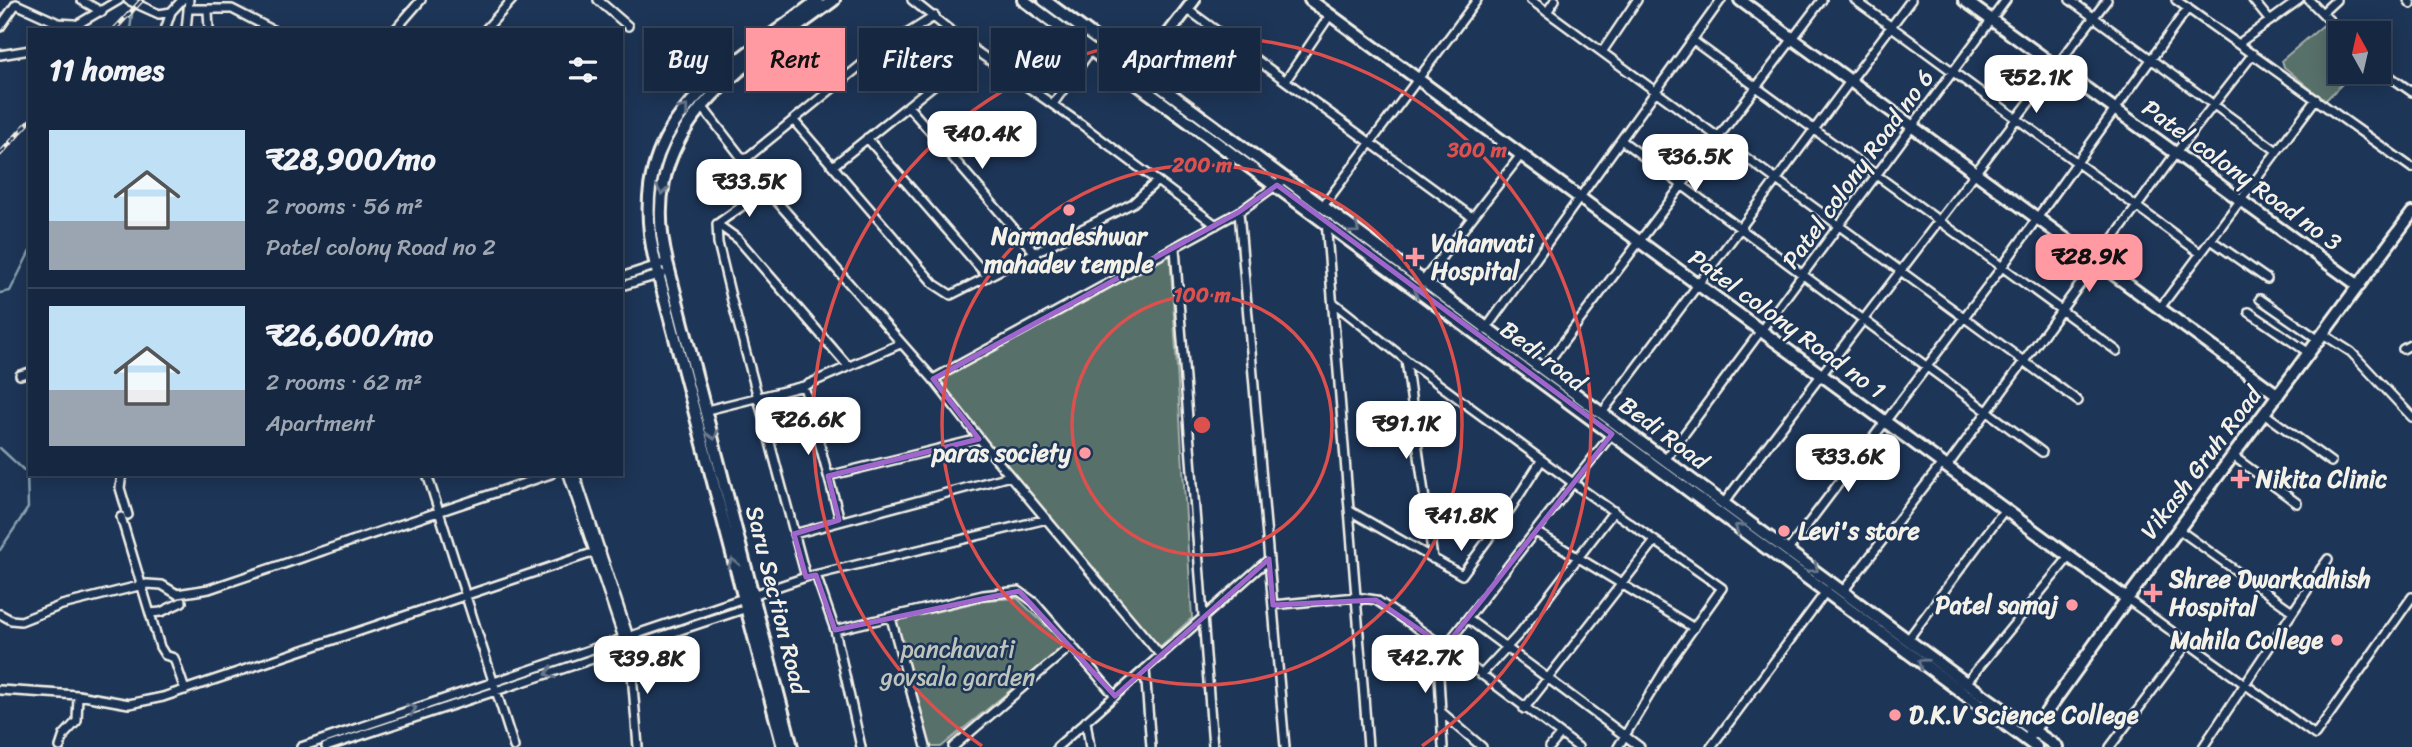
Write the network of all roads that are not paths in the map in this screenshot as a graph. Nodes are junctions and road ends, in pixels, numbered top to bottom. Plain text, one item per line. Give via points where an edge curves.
1 (6, 0) edge
2 (81, 0) edge
3 (119, 0) edge
4 (128, 0) edge
5 (182, 0) edge
6 (421, 0) edge
7 (512, 0) edge
8 (598, 0) edge
9 (818, 0) edge
10 (834, 0) edge
11 (912, 0) edge
12 (1023, 0) edge
13 (1044, 0) edge
14 (1310, 0) edge
15 (1477, 0) edge
16 (1531, 0) edge
17 (1555, 0) edge
18 (1637, 0) edge
19 (1721, 0) edge
20 (1740, 0) edge
21 (1822, 0) edge
22 (1855, 0) edge
23 (1911, 0) edge
24 (1964, 0) edge
25 (2006, 0) edge
26 (2070, 0) edge
27 (2107, 0) edge
28 (2176, 0) edge
29 (2252, 0) edge
30 (2299, 0) edge
31 (2309, 0) edge
32 (2336, 0) edge
33 (17, 2) edge
34 (188, 4) edge
35 (1191, 5) edge
36 (2188, 8) junction
37 (208, 11) junction
38 (102, 12) junction
39 (171, 12) junction
40 (1547, 12) junction
41 (2322, 13) junction
42 (1331, 15) junction
43 (935, 16) junction
44 (2094, 18) junction
45 (1991, 20) junction
46 (2270, 21) junction
47 (2330, 21) edge
48 (628, 26) dead end
49 (1891, 26) junction
50 (0, 27) edge
51 (71, 27) edge
52 (166, 28) edge
53 (186, 28) edge
54 (209, 28) edge
55 (269, 28) edge
56 (397, 28) edge
57 (487, 28) edge
58 (949, 28) edge
59 (1173, 28) edge
60 (1793, 39) junction
61 (1692, 40) junction
62 (1099, 41) edge
63 (2238, 44) junction
64 (28, 50) edge
65 (1091, 50) junction
66 (977, 52) edge
67 (1602, 52) junction
68 (2253, 54) junction
69 (0, 55) edge
70 (2151, 60) junction
71 (2056, 67) junction
72 (1954, 71) junction
73 (2391, 77) edge
74 (1286, 80) junction
75 (1419, 80) junction
76 (1850, 81) junction
77 (1756, 88) junction
78 (927, 91) edge
79 (1166, 91) edge
80 (1656, 92) junction
81 (2412, 92) edge
82 (2316, 99) junction
83 (1053, 104) junction
84 (701, 105) junction
85 (908, 106) junction
86 (2213, 106) junction
87 (2115, 109) junction
88 (2017, 118) junction
89 (794, 121) junction
90 (1913, 127) junction
91 (1814, 130) junction
92 (867, 138) junction
93 (1719, 138) junction
94 (1621, 140) junction
95 (1371, 143) junction
96 (2277, 151) junction
97 (2176, 153) junction
98 (1521, 155) junction
99 (743, 161) junction
100 (2078, 162) junction
101 (832, 166) junction
102 (2412, 168) edge
103 (1976, 173) junction
104 (1876, 176) junction
105 (1777, 180) junction
106 (1282, 181) junction
107 (1156, 182) junction
108 (1682, 187) junction
109 (766, 189) junction
110 (1580, 198) junction
111 (2242, 201) junction
112 (1324, 205) junction
113 (2136, 207) junction
114 (1239, 212) junction
115 (2412, 213) edge
116 (1472, 218) junction
117 (2037, 218) junction
118 (1940, 220) junction
119 (1326, 223) junction
120 (717, 224) junction
121 (1216, 225) junction
122 (1839, 226) junction
123 (1740, 230) junction
124 (2211, 240) junction
125 (1641, 242) junction
126 (1175, 248) junction
127 (2200, 253) junction
128 (1036, 254) junction
129 (2095, 263) junction
130 (2002, 267) junction
131 (663, 269) junction
132 (1901, 271) junction
133 (1803, 275) junction
134 (623, 277) edge
135 (988, 277) junction
136 (2267, 279) dead end
137 (1423, 281) junction
138 (623, 285) edge
139 (1699, 285) junction
140 (2359, 286) junction
141 (2260, 299) dead end
142 (1334, 303) junction
143 (2160, 308) junction
144 (2059, 310) junction
145 (2249, 312) dead end
146 (1963, 317) junction
147 (1864, 320) junction
148 (1762, 331) junction
149 (1483, 332) junction
150 (2321, 337) junction
151 (900, 344) junction
152 (2412, 344) edge
153 (2403, 349) dead end
154 (2117, 351) dead end
155 (2309, 353) junction
156 (1406, 360) junction
157 (2024, 361) junction
158 (848, 366) junction
159 (1926, 367) junction
160 (1543, 369) junction
161 (28, 373) edge
162 (20, 375) dead end
163 (1822, 375) junction
164 (933, 379) junction
165 (804, 386) junction
166 (2278, 395) junction
167 (757, 397) junction
168 (2078, 401) dead end
169 (706, 410) junction
170 (1987, 411) junction
171 (1602, 413) junction
172 (2265, 414) junction
173 (2412, 417) edge
174 (1884, 422) junction
175 (1612, 434) junction
176 (979, 439) junction
177 (2042, 452) dead end
178 (2233, 456) junction
179 (1665, 460) junction
180 (1541, 461) junction
181 (2331, 462) dead end
182 (1943, 466) junction
183 (122, 476) edge
184 (428, 476) edge
185 (545, 476) edge
186 (569, 476) edge
187 (576, 476) edge
188 (828, 476) junction
189 (1010, 476) junction
190 (1573, 483) junction
191 (2297, 503) dead end
192 (1723, 504) junction
193 (2005, 509) junction
194 (1614, 511) junction
195 (440, 512) junction
196 (1350, 512) junction
197 (1047, 519) junction
198 (839, 520) junction
199 (2178, 529) junction
200 (1536, 532) junction
201 (794, 534) junction
202 (1655, 541) junction
203 (1789, 549) junction
204 (597, 551) junction
205 (1579, 557) junction
206 (2069, 557) junction
207 (1269, 559) junction
208 (1433, 559) junction
209 (2320, 570) dead end
210 (816, 575) junction
211 (806, 578) junction
212 (1833, 582) junction
213 (1622, 583) junction
214 (142, 585) junction
215 (1844, 590) junction
216 (1825, 592) junction
217 (177, 594) junction
218 (186, 594) junction
219 (465, 595) junction
220 (1356, 597) junction
221 (2412, 597) edge
222 (2127, 599) junction
223 (182, 602) junction
224 (748, 602) junction
225 (1273, 605) junction
226 (2292, 611) junction
227 (150, 613) junction
228 (0, 614) edge
229 (891, 618) junction
230 (1468, 619) junction
231 (1201, 621) junction
232 (1694, 628) junction
233 (835, 630) junction
234 (625, 638) junction
235 (1909, 638) junction
236 (1437, 642) junction
237 (2188, 643) junction
238 (1072, 645) junction
239 (628, 648) junction
240 (1445, 648) junction
241 (1506, 648) junction
242 (1161, 656) junction
243 (1145, 669) junction
244 (1481, 675) junction
245 (1548, 679) junction
246 (494, 682) junction
247 (1966, 683) junction
248 (2244, 684) junction
249 (0, 690) edge
250 (185, 690) junction
251 (497, 691) junction
252 (78, 695) junction
253 (1115, 696) junction
254 (1524, 709) junction
255 (1440, 710) junction
256 (1086, 721) junction
257 (1560, 735) junction
258 (1625, 736) junction
259 (2032, 739) edge
260 (60, 747) edge
261 (301, 747) edge
262 (326, 747) edge
263 (514, 747) edge
264 (638, 747) edge
265 (783, 747) edge
266 (792, 747) edge
267 (861, 747) edge
268 (926, 747) edge
269 (953, 747) edge
270 (1057, 747) edge
271 (1090, 747) edge
272 (1151, 747) edge
273 (1213, 747) edge
274 (1284, 747) edge
275 (1368, 747) edge
276 (1443, 747) edge
277 (1482, 747) edge
278 (1550, 747) edge
279 (1578, 747) edge
280 (1618, 747) edge
281 (1640, 747) edge
282 (1711, 747) edge
283 (2057, 747) edge
284 (2110, 747) edge
285 (2203, 747) edge

1 - 33 street
2 - 38 street
3 - 38 street
4 - 39 street via 159,14
5 - 39 street
6 - 56 street
7 - 57 street
8 - 48 street
131 -> 9 street, Saru Section Road via 647,215 659,152 670,128 704,86
10 - 84 street, Saru Section Road
11 - 43 street
12 - 65 street, Bedi road
13 - 62 street, Bedi Road
14 - 42 street, Patel colony Road no 1
15 - 75 street
16 - 40 street
17 - 40 street
18 - 67 street
19 - 61 street
20 - 60 street
21 - 60 street
22 - 49 street
23 - 49 street
24 - 45 street, Patel colony Road no 3
25 - 45 street, Patel colony Road no 6
26 - 44 street
27 - 44 street
28 - 36 street
29 - 46 street
30 - 46 street
31 - 41 street
32 - 41 street
33 - 50 street
33 - 51 street
34 - 37 street
34 - 53 street
35 - 59 street
35 - 74 street
36 - 63 street
36 - 70 street
37 - 54 street
37 - 55 street via 232,9
38 - 51 street
39 - 52 street
40 - 67 street
41 - 47 street
42 - 74 street
42 - 75 street, Patel colony Road no 1
43 - 58 street
43 - 89 street via 876,53
44 - 70 street
44 - 71 street
45 - 71 street, Patel colony Road no 3
45 - 72 street, Patel colony Road no 6
46 - 63 street
49 - 72 street
49 - 76 street
60 - 76 street
60 - 77 street
61 - 77 street
61 - 80 street
63 - 68 street
64 - 69 street
65 - 83 street
65 - 106 street, Bedi road
66 - 83 street
67 - 80 street
68 - 82 street
68 - 86 street
70 - 86 street
70 - 87 street
71 - 87 street, Patel colony Road no 3
71 - 88 street
72 - 88 street
72 - 90 street, Patel colony Road no 6
73 - 81 street
74 - 95 street
75 - 95 street
75 - 98 street, Patel colony Road no 1
76 - 90 street
76 - 91 street
77 - 91 street
77 - 93 street
78 - 85 street
79 - 106 street, Bedi Road
80 - 93 street
80 - 94 street
82 - 96 street
82 - 102 street
83 - 107 street
84 - 99 street
84 -> 131 street, Saru Section Road via 679,135 663,178 659,219
85 - 92 street
85 - 128 street
86 - 96 street
86 - 97 street
87 - 97 street, Patel colony Road no 3
87 - 100 street
88 - 100 street
88 - 103 street
89 - 99 street
89 - 101 street
90 - 103 street
90 - 104 street, Patel colony Road no 6
91 - 104 street
91 - 105 street
92 - 101 street
92 - 135 street
93 - 105 street
93 - 108 street
94 - 108 street
94 - 110 street
95 - 112 street
95 - 116 street
96 - 111 street
97 - 111 street, Patel colony Road no 3
97 - 113 street
98 - 110 street, Patel colony Road no 1
98 - 116 street
99 - 109 street
100 - 113 street
100 - 117 street
101 - 135 street via 934,284 951,295
103 - 117 street
103 - 118 street
104 - 118 street
104 - 122 street, Patel colony Road no 6
105 - 122 street
105 - 123 street
106 - 112 street, Bedi Road
106 - 114 street
106 - 119 street, Bedi road
107 - 121 street
107 - 128 street via 1133,202
108 - 123 street
108 - 125 street
109 - 120 street
109 - 151 street
110 - 125 street, Patel colony Road no 1
110 - 149 street
111 - 124 street
111 - 140 street, Patel colony Road no 3
112 - 119 street
112 -> 137 street, Bedi Road
113 - 127 street
113 - 129 street
114 - 121 street
114 - 207 street
115 - 140 street, Vikash Gruh Road
116 - 137 street
117 - 129 street
117 - 130 street
118 - 130 street
118 - 132 street
119 - 142 street
149 -> 119 street, Bedi road
120 - 158 street via 738,239
120 - 167 street
121 - 126 street
122 - 132 street
122 - 133 street, Patel colony Road no 6
123 - 133 street
123 - 139 street
124 - 127 street
124 - 136 street
125 - 139 street, Patel colony Road no 1
125 - 160 street
126 - 164 street
126 - 231 street
127 - 143 street
128 - 135 street
129 - 143 street
129 - 144 street
130 - 144 street
130 - 146 street
131 - 134 street
131 - 138 street
131 - 169 street, Saru Section Road
224 -> 131 street, Saru Section Road
132 - 146 street
132 - 147 street
133 - 147 street
133 - 148 street, Patel colony Road no 6
137 - 149 street, Bedi Road
139 - 148 street, Patel colony Road no 1
139 - 171 street
140 - 150 street, Vikash Gruh Road
141 - 150 street
142 - 156 street
142 - 196 street
143 - 166 street
144 - 154 street
144 - 157 street
145 - 155 street
146 - 157 street
146 - 159 street
147 - 159 street
147 - 163 street
148 - 163 street, Patel colony Road no 1
148 - 179 street, Patel colony Road no 6
149 - 160 street, Bedi Road
149 - 175 street, Bedi road
150 - 155 street, Vikash Gruh Road
150 - 173 street via 2351,352
151 - 158 street
151 - 164 street
152 - 153 street
155 - 166 street, Vikash Gruh Road
156 - 180 street
156 - 208 street
157 - 168 street
157 - 170 street
158 - 165 street
159 - 170 street
159 - 174 street
160 - 171 street, Bedi Road
161 - 162 street
163 - 174 street, Patel colony Road no 1
163 - 192 street
164 - 176 street
165 - 167 street
165 - 188 street
166 - 172 street, Vikash Gruh Road
167 - 169 street
167 - 201 street
169 -> 224 street, Saru Section Road
170 - 177 street
170 - 182 street
171 - 179 street, Bedi Road
172 - 178 street, Vikash Gruh Road
172 - 181 street
174 - 182 street, Patel colony Road no 1
174 - 203 street
175 - 190 street
216 -> 175 street, Bedi road
176 - 188 street
176 - 189 street
178 - 191 street
178 - 199 street, Vikash Gruh Road
179 - 192 street, Bedi Road
180 - 190 street
180 - 208 street via 1462,575
182 - 193 street, Patel colony Road no 1
182 - 215 street
183 - 214 street via 124,516
184 - 195 street
185 - 195 street
186 - 204 street
187 - 204 street
188 - 198 street
189 - 197 street
189 - 198 street
190 - 194 street
190 - 200 street
192 - 203 street, Bedi Road
193 - 206 street, Patel colony Road no 1
193 - 235 street
194 - 202 street
194 - 205 street
195 - 218 street
195 - 219 street
196 - 208 street
196 - 220 street
197 - 210 street
197 - 242 street
198 - 201 street
199 - 222 street, Vikash Gruh Road
199 - 226 street
200 - 205 street
200 - 230 street
201 - 211 street
202 - 213 street
202 - 232 street via 1722,588
203 -> 212 street, Bedi Road
204 - 219 street
204 - 234 street
205 - 213 street
205 - 241 street
206 - 222 street, Patel colony Road no 1
206 - 247 street
207 - 225 street
207 - 231 street
209 - 226 street
210 - 211 street
210 - 233 street
211 - 224 street
212 - 215 street, Bedi Road
212 - 216 street
213 - 232 street
213 - 245 street
214 - 217 street via 162,584
214 - 227 street
214 - 228 street via 62,605 21,621
215 - 235 street, Bedi Road
259 -> 216 street, Bedi road
216 - 282 street
217 - 218 street
217 - 223 street
218 - 223 street
219 - 246 street
219 - 250 street
220 - 225 street
220 - 236 street via 1376,600
220 - 275 street
221 - 248 street, Patel colony Road no 1 via 2315,736
222 - 237 street, Patel colony Road no 1
222 - 259 street, Vikash Gruh Road
223 - 227 street
224 - 234 street
224 - 239 street
224 - 265 street, Saru Section Road
224 - 266 street, Saru Section Road
225 - 274 street
226 - 248 street
227 - 250 street via 162,653 174,658
229 - 233 street
229 - 238 street via 983,595 1019,591
229 - 268 street
230 - 240 street
230 - 241 street
231 - 242 street
231 - 273 street
232 - 258 street
233 - 267 street
234 - 239 street
234 - 246 street
235 - 247 street, Bedi Road
236 - 240 street
236 - 255 street
237 - 248 street, Patel colony Road no 1
237 - 284 street
238 - 253 street
238 - 269 street
239 -> 251 street
239 - 264 street
240 - 244 street
241 - 244 street
241 - 245 street
242 - 243 street
243 - 253 street
243 - 272 street
244 - 254 street
245 - 254 street
245 - 258 street
246 - 251 street
261 -> 246 street
247 - 259 street, Bedi Road
248 - 285 street
249 - 252 street
250 - 252 street via 129,704
251 - 262 street
251 - 263 street
252 - 260 street via 77,721
253 - 256 street
254 - 257 street
255 - 276 street
255 - 277 street
256 - 270 street
256 - 271 street
257 - 278 street
257 - 279 street
258 - 280 street
258 - 281 street
259 - 283 street, Bedi Road

